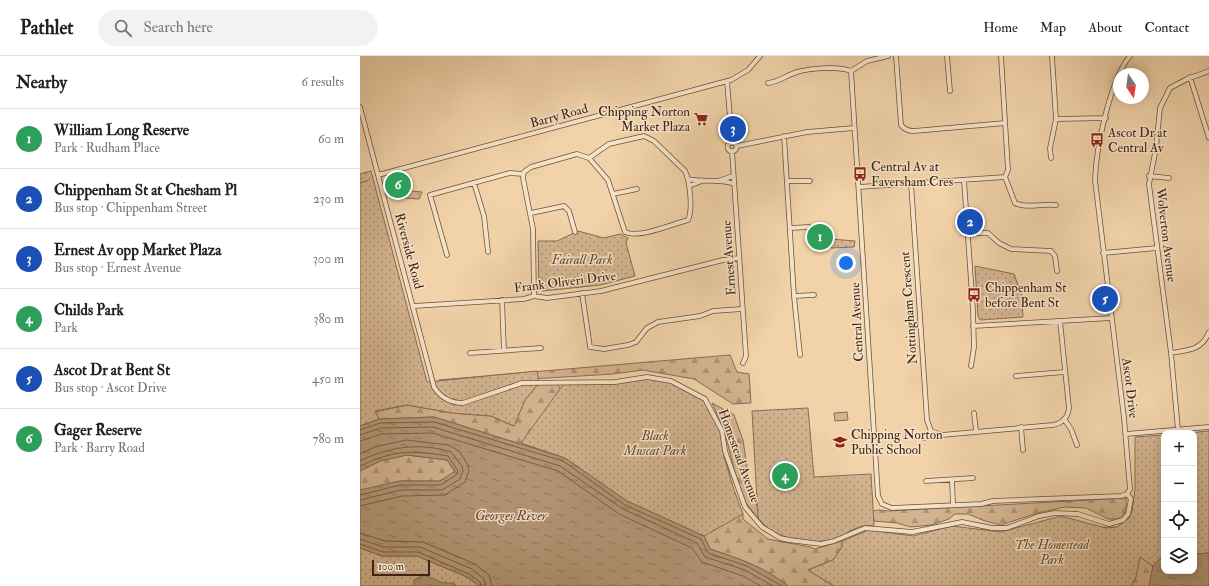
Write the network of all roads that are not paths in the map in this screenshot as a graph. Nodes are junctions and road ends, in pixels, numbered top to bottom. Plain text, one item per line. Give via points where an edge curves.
1 (760, 56) edge
2 (888, 56) edge
3 (896, 56) edge
4 (947, 56) edge
5 (1001, 56) edge
6 (1052, 56) edge
7 (1130, 56) edge
8 (851, 71) junction
9 (1209, 71) edge
10 (1190, 78) junction
11 (727, 81) junction
12 (768, 83) dead end
13 (950, 91) dead end
14 (360, 106) edge
15 (1106, 118) junction
16 (1056, 120) junction
17 (1005, 123) junction
18 (854, 128) junction
19 (784, 136) junction
20 (1209, 138) edge
21 (732, 143) junction
22 (736, 146) junction
23 (732, 151) junction
24 (589, 158) junction
25 (1051, 158) dead end
26 (523, 174) junction
27 (378, 175) junction
28 (733, 176) junction
29 (1149, 176) junction
30 (1004, 177) junction
31 (1169, 178) dead end
32 (688, 179) junction
33 (810, 180) dead end
34 (964, 180) junction
35 (702, 181) junction
36 (718, 181) junction
37 (787, 181) junction
38 (474, 183) junction
39 (911, 183) junction
40 (734, 184) junction
41 (689, 186) junction
42 (859, 187) junction
43 (637, 189) dead end
44 (613, 194) junction
45 (1056, 206) dead end
46 (531, 213) junction
47 (809, 227) dead end
48 (790, 228) junction
49 (575, 232) dead end
50 (968, 233) junction
51 (1157, 248) junction
52 (488, 252) dead end
53 (1103, 253) junction
54 (447, 254) dead end
55 (739, 258) junction
56 (1057, 271) dead end
57 (582, 293) junction
58 (814, 295) dead end
59 (534, 296) junction
60 (794, 296) junction
61 (502, 300) junction
62 (414, 306) junction
63 (742, 309) junction
64 (1111, 318) junction
65 (1060, 321) junction
66 (973, 326) junction
67 (1209, 332) edge
68 (542, 348) dead end
69 (504, 351) junction
70 (1171, 352) junction
71 (470, 353) dead end
72 (800, 355) dead end
73 (743, 363) dead end
74 (971, 366) dead end
75 (1064, 372) junction
76 (1016, 376) dead end
77 (443, 397) joint
78 (974, 413) dead end
79 (1064, 419) junction
80 (1022, 427) junction
81 (1209, 427) edge
82 (1178, 430) joint
83 (931, 431) junction
84 (976, 431) junction
85 (1161, 431) edge
86 (1126, 434) junction
87 (924, 438) dead end
88 (1077, 445) dead end
89 (1023, 450) dead end
90 (973, 478) dead end
91 (952, 480) junction
92 (926, 481) dead end
93 (1127, 494) junction
94 (953, 505) junction

1 - 11 street, Barry Road via 740,76
2 - 8 street via 866,61
3 - 17 street via 901,125 909,131
4 - 13 street
5 - 17 street
6 - 16 street
7 - 15 street, Ascot Drive via 1116,76
8 - 12 street via 844,69 797,72 777,82
8 - 18 street, Central Avenue
9 - 10 street, Wolverton Avenue
10 - 20 street
10 - 29 street, Wolverton Avenue via 1170,88 1160,108 1156,148
11 - 21 street
11 - 27 street, Barry Road
14 - 27 street, Riverside Road
15 - 16 street
15 - 53 street, Ascot Drive via 1095,180
16 - 25 street via 1050,148
17 - 30 street via 1008,170
18 - 19 street
18 - 42 street, Central Avenue
19 - 22 street
19 - 37 street
21 - 22 street
21 - 23 street, Ernest Avenue via 728,148
22 - 23 street
23 - 28 street, Ernest Avenue
24 - 26 street via 577,154 531,167
24 - 32 street via 609,144 644,136 654,141 682,168
24 - 44 street via 608,180
26 - 38 street via 510,173
26 - 46 street
27 - 62 street, Riverside Road
28 - 36 street
28 - 40 street, Ernest Avenue
29 - 31 street
29 - 51 street, Wolverton Avenue
30 - 34 street
30 - 45 street via 1016,203 1024,206
32 - 35 street
32 - 41 street
33 - 37 street
34 - 39 street
34 - 50 street
35 - 36 street
35 - 41 street
36 - 40 street
37 - 48 street
38 - 52 street via 484,216
38 - 54 street via 430,195
39 - 42 street
39 - 83 street, Nottingham Crescent via 927,420
40 - 55 street, Ernest Avenue
41 - 44 street via 691,214 688,220 639,234 625,232
42 - 94 street, Central Avenue via 878,496 882,504 892,508
43 - 44 street
46 - 49 street via 564,206 569,211
46 - 59 street
47 - 48 street
48 - 60 street
50 - 56 street via 988,233 1011,249 1051,251 1055,256
50 - 66 street
51 - 53 street
51 - 70 street, Wolverton Avenue
53 - 64 street, Ascot Drive
55 - 57 street, Frank Oliveri Drive
55 - 63 street, Ernest Avenue
57 - 59 street, Frank Oliveri Drive via 546,298
57 - 63 street via 590,347 604,349 636,342 647,328 658,322 700,316 713,311
58 - 60 street
59 - 61 street, Frank Oliveri Drive
60 - 72 street
61 - 62 street, Frank Oliveri Drive
61 - 69 street
62 - 77 street, Riverside Road via 434,386
63 - 73 street, Ernest Avenue via 746,356
64 - 65 street
64 - 86 street, Ascot Drive
65 - 66 street
65 - 75 street
66 - 74 street via 974,348
67 - 70 street via 1201,345 1194,349
68 - 69 street
69 - 71 street
70 - 82 street, Wolverton Avenue
75 - 76 street
75 - 79 street via 1069,408
77 - 93 street, Homestead Avenue via 453,403 463,403 522,383 615,382 647,378 671,381 705,399 722,431 725,451 745,507 762,528 780,538 814,544 828,543 865,528 912,532 962,522 1007,528 1055,513 1078,514 1110,524 1122,520 1128,514 1131,499
78 - 84 street
79 - 80 street via 1054,425
79 - 88 street
80 - 84 street
80 - 89 street
81 - 82 street
83 - 84 street via 942,435
83 - 87 street
85 - 86 street
86 - 93 street, Ascot Drive via 1130,489
90 - 91 street
91 - 92 street
91 - 94 street
93 - 94 street

